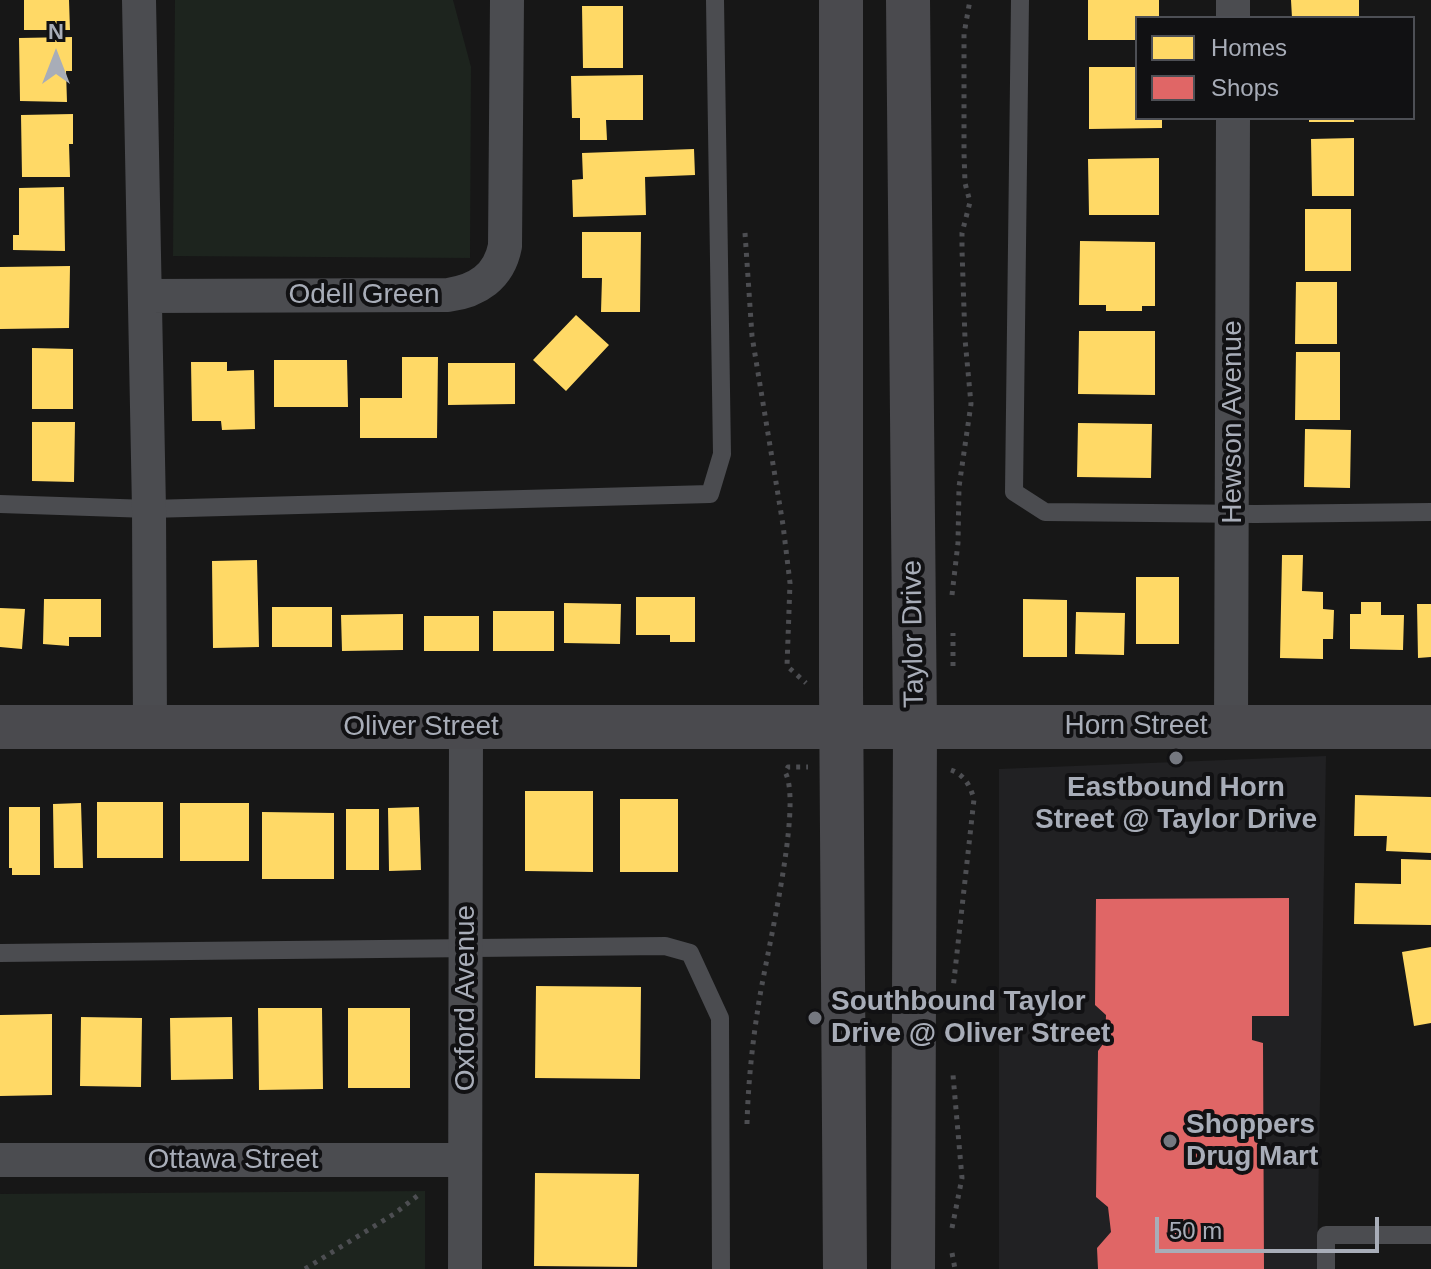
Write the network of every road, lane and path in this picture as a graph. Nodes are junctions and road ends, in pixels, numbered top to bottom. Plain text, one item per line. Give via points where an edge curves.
1 (139, 0) edge
2 (507, 0) edge
3 (715, 0) edge
4 (841, 0) edge
5 (908, 0) edge
6 (970, 0) edge
7 (1020, 0) edge
8 (1233, 120) edge
9 (744, 219) dead end
10 (145, 296) junction
11 (0, 504) edge
12 (149, 509) junction
13 (1431, 512) edge
14 (1233, 514) junction
15 (952, 599) dead end
16 (953, 629) dead end
17 (951, 670) dead end
18 (798, 676) dead end
19 (915, 726) junction
20 (1231, 726) junction
21 (0, 727) edge
22 (466, 727) junction
23 (842, 727) junction
24 (1431, 727) edge
25 (150, 728) junction
26 (788, 767) dead end
27 (959, 773) dead end
28 (466, 948) junction
29 (0, 953) edge
30 (952, 1000) dead end
31 (953, 1071) dead end
32 (747, 1133) dead end
33 (0, 1160) edge
34 (465, 1160) junction
35 (421, 1193) dead end
36 (1431, 1235) edge
37 (951, 1238) dead end
38 (951, 1248) dead end
39 (305, 1269) edge
40 (465, 1269) edge
41 (721, 1269) edge
42 (845, 1269) edge
43 (913, 1269) edge
44 (955, 1269) edge
45 (1326, 1269) edge

1 - 10 street
2 - 10 street, Odell Green via 505,246 498,267 483,283 448,295
3 - 12 lane via 722,454 710,494
4 - 23 main road
5 - 19 main road, Taylor Drive
6 - 15 path via 964,34 965,183 970,202 962,250 971,404
7 - 14 lane via 1014,492 1045,512
8 - 14 street, Hewson Avenue
9 - 18 path via 752,336 790,583 787,666
10 - 12 street
11 - 12 lane
12 - 25 street
13 - 14 lane
14 - 20 street, Hewson Avenue
16 - 17 path
19 - 20 main road, Horn Street
19 - 23 main road, Horn Street
19 - 43 main road, Taylor Drive
20 - 24 main road, Horn Street
21 - 25 main road, Oliver Street
22 - 23 main road, Oliver Street
22 - 25 main road, Oliver Street
22 - 28 street, Oxford Avenue
23 - 42 main road
26 - 32 path via 789,832 757,1011
27 - 30 path via 970,785 974,808
28 - 29 lane
28 - 34 street, Oxford Avenue
28 - 41 lane via 665,946 690,953 720,1018
31 - 37 path via 962,1178
33 - 34 street, Ottawa Street
34 - 40 street, Oxford Avenue
35 - 39 path
36 - 45 lane via 1326,1235
38 - 44 path

